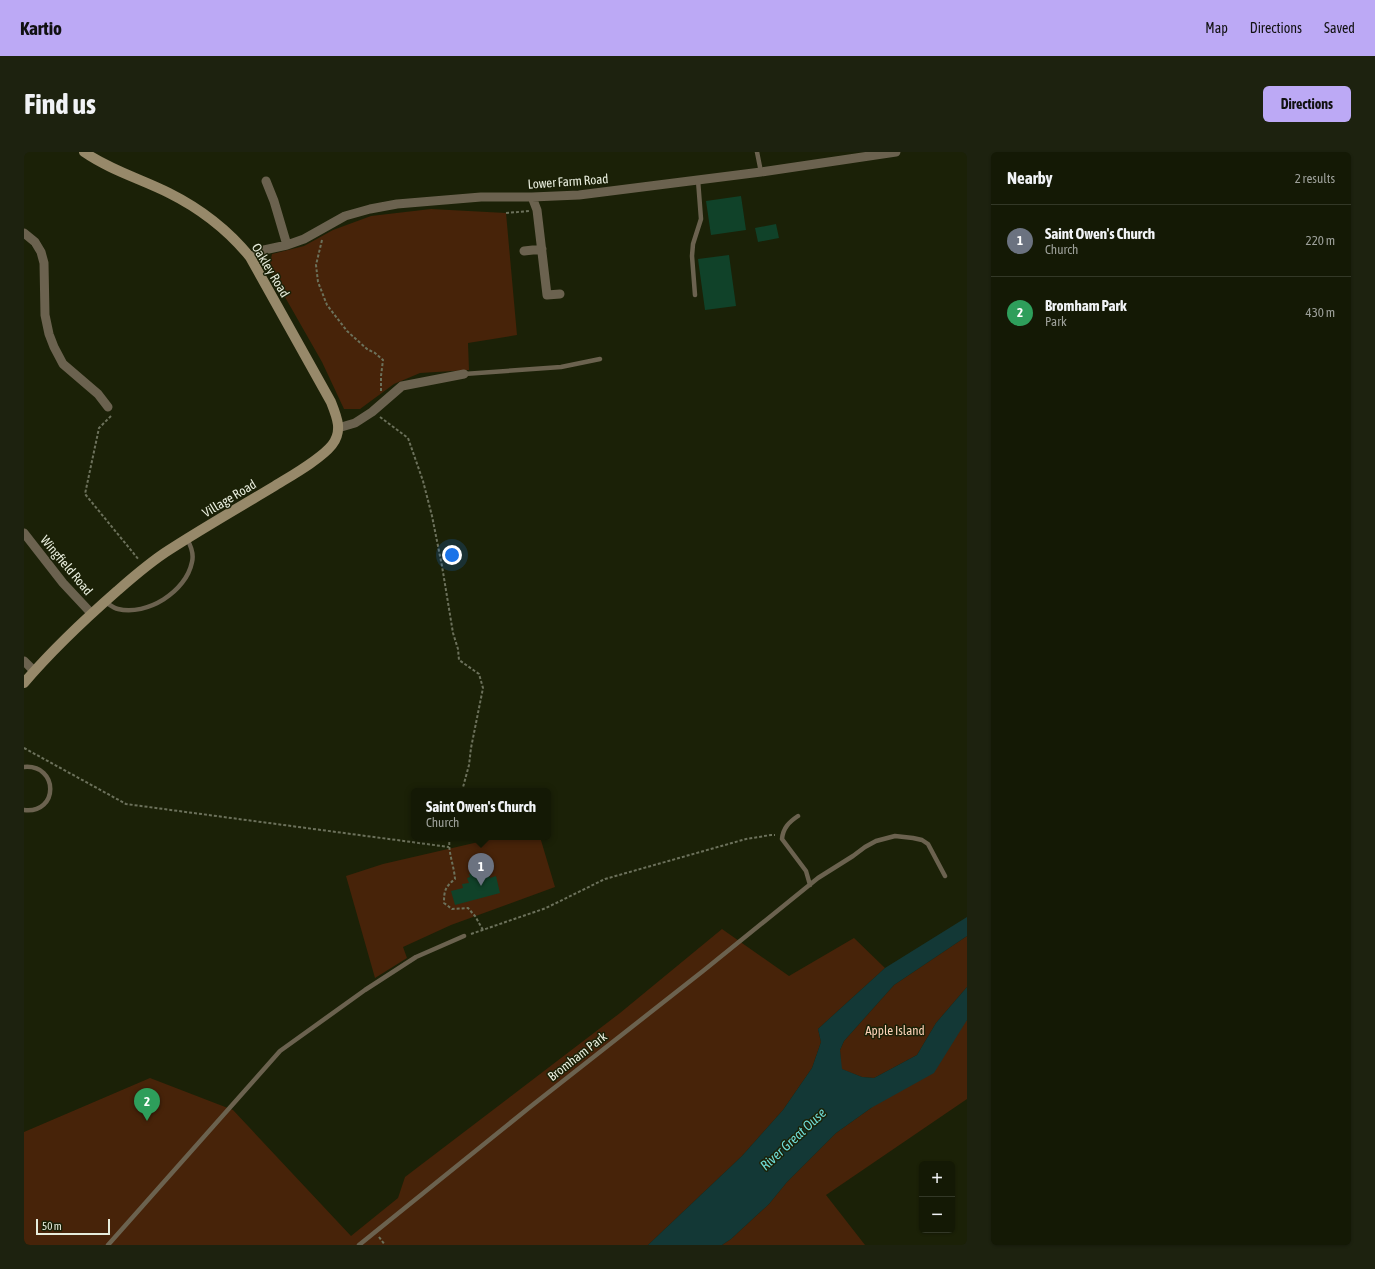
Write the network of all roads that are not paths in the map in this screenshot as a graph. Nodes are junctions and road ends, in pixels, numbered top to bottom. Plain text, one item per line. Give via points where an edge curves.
1 (84, 152) edge
2 (757, 152) edge
3 (896, 152) edge
4 (761, 172) junction
5 (698, 180) junction
6 (266, 181) dead end
7 (532, 197) junction
8 (24, 233) edge
9 (287, 244) junction
10 (542, 249) junction
11 (524, 251) dead end
12 (250, 257) junction
13 (560, 294) dead end
14 (695, 295) dead end
15 (600, 359) dead end
16 (464, 374) joint
17 (108, 407) road end
18 (338, 428) junction
19 (24, 533) edge
20 (187, 538) junction
21 (104, 602) junction
22 (91, 613) junction
23 (24, 661) edge
24 (34, 671) junction
25 (24, 683) edge
26 (24, 767) edge
27 (24, 810) edge
28 (798, 816) dead end
29 (945, 876) dead end
30 (810, 885) junction
31 (464, 936) road end
32 (108, 1245) edge
33 (359, 1245) edge

1 - 12 street, Oakley Road via 199,210 226,230
2 - 4 lane
3 - 4 street, Lower Farm Road
4 - 5 street, Lower Farm Road
5 - 7 street, Lower Farm Road via 579,195
5 - 14 lane via 701,219 692,256
6 - 9 street
7 - 9 street, Lower Farm Road via 482,197 397,204 370,209 345,216
7 - 10 street via 537,210
8 - 17 street via 35,242 44,263 45,315 54,347 63,364 98,394
9 - 12 street, Lower Farm Road
10 - 11 street
10 - 13 street via 547,295
12 - 18 street, Oakley Road via 331,402
15 - 16 lane via 561,367
16 - 18 street via 402,386 355,424
18 - 20 street, Village Road via 332,446 323,454
19 - 22 street, Wingfield Road via 63,583
20 - 21 street, Village Road via 145,567
20 - 21 lane via 192,548 192,563 187,575 164,600 140,609 127,610 117,609
21 - 22 street, Village Road
22 - 24 street, Village Road
23 - 24 street
24 - 25 street, Village Road
26 - 27 lane via 35,767 42,772 51,787 48,800 40,808
28 - 30 lane via 786,826 782,839 806,871
29 - 30 lane, Bromham Park via 928,844 922,840 896,836 876,840
30 - 33 lane, Bromham Park
31 - 32 lane via 416,956 280,1051

